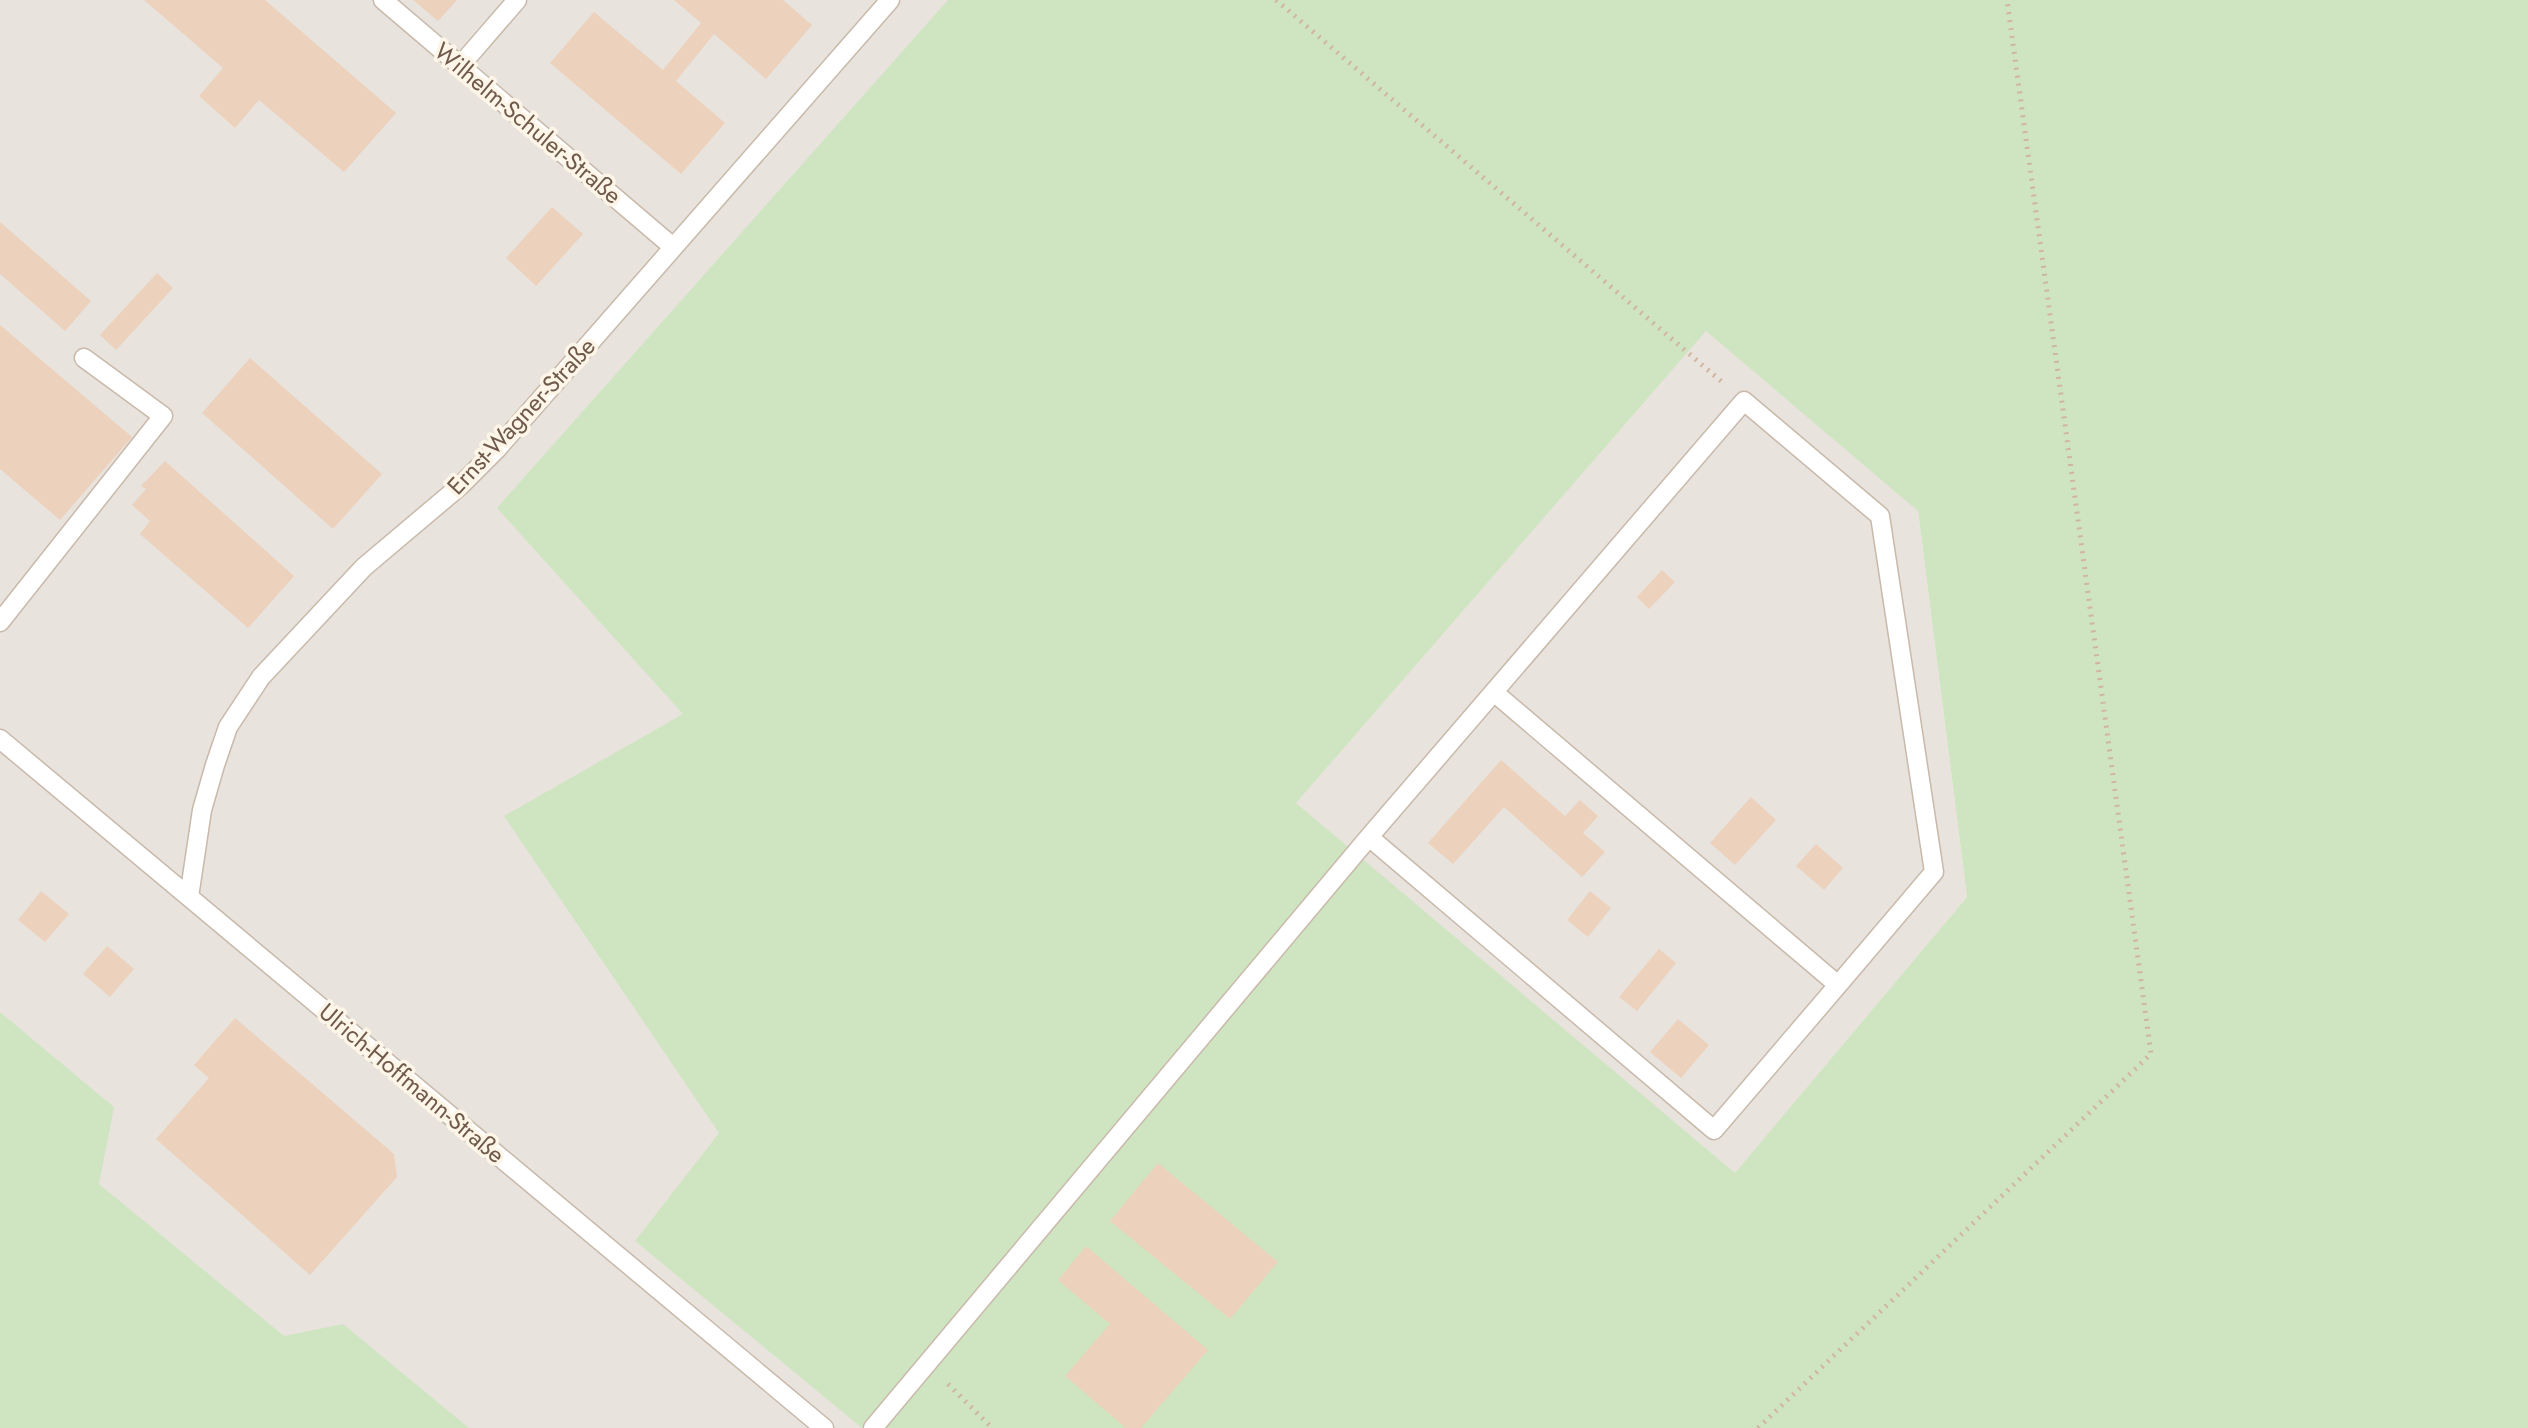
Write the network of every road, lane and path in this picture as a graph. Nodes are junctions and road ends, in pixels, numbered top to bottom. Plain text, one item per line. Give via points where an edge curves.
1 (383, 0) edge
2 (517, 0) edge
3 (890, 0) edge
4 (1276, 0) edge
5 (2007, 0) edge
6 (460, 66) junction
7 (673, 247) junction
8 (84, 358) dead end
9 (1744, 401) junction
10 (0, 622) edge
11 (1496, 694) junction
12 (0, 739) edge
13 (1369, 837) junction
14 (189, 897) junction
15 (1838, 985) junction
16 (927, 1364) junction
17 (824, 1428) edge
18 (873, 1428) edge
19 (992, 1428) edge
20 (1758, 1428) edge

1 - 6 lane, Wilhelm-Schuler-Straße
2 - 6 lane
3 - 7 lane, Ernst-Wagner-Straße
4 - 9 path
5 - 20 path via 2151,1054
6 - 7 lane, Wilhelm-Schuler-Straße
7 - 14 lane, Ernst-Wagner-Straße via 497,449 364,567 261,677 228,727 215,765 202,810
8 - 10 lane via 163,416
9 - 11 lane
9 - 15 lane via 1880,516 1934,872
11 - 13 lane
11 - 15 lane
12 - 14 lane, Ulrich-Hoffmann-Straße
13 - 15 lane via 1714,1130
13 - 16 lane
14 - 17 lane, Ulrich-Hoffmann-Straße
16 - 18 lane
16 - 19 path

